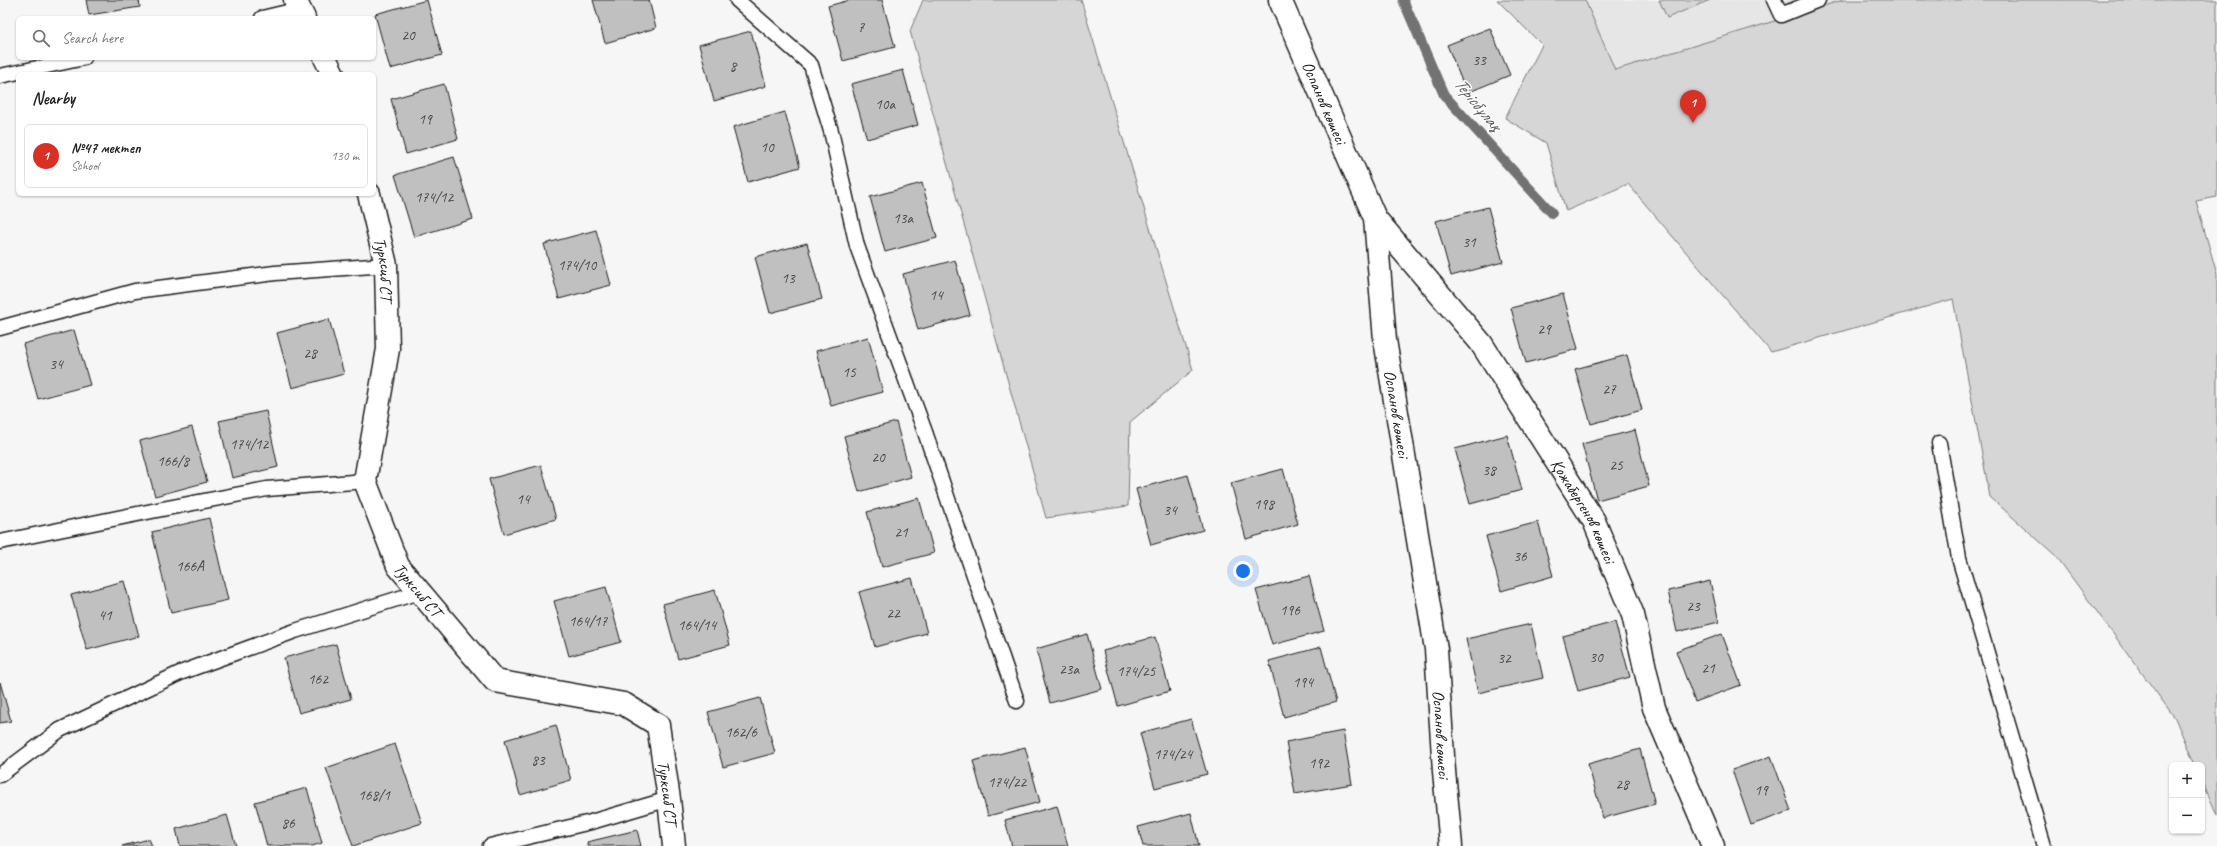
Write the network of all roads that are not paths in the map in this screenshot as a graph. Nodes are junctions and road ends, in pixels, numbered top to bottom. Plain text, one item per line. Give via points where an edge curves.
1 (737, 0) edge
2 (1280, 0) edge
3 (1774, 0) edge
4 (1818, 0) edge
5 (300, 9) edge
6 (270, 16) edge
7 (75, 60) edge
8 (326, 60) edge
9 (19, 72) edge
10 (332, 72) edge
11 (16, 73) edge
12 (0, 76) edge
13 (369, 196) edge
14 (1375, 218) junction
15 (386, 265) junction
16 (0, 328) edge
17 (1939, 443) dead end
18 (365, 481) junction
19 (0, 542) edge
20 (419, 592) junction
21 (1017, 701) dead end
22 (0, 775) edge
23 (669, 799) junction
24 (490, 846) edge
25 (674, 846) edge
26 (1452, 846) edge
27 (1713, 846) edge
28 (2044, 846) edge

1 - 21 lane via 811,65 831,131 857,246
2 - 14 street, Оспанов көшесі
3 - 4 lane via 1781,15
5 - 6 lane
7 - 9 lane
8 - 10 street
11 - 12 lane
13 - 15 street, Турксиб СТ
14 - 26 street, Оспанов көшесі via 1385,340 1436,649
14 - 27 street, Қожабергенов көшесі via 1481,343 1594,521 1633,615 1654,708
15 - 16 lane via 275,273 135,291
15 - 18 street, Турксиб СТ via 388,349
17 - 28 lane via 1960,558
18 - 19 lane via 267,489
18 - 20 street, Турксиб СТ via 398,566
20 - 22 lane via 295,631 180,673 60,730
20 - 23 street, Турксиб СТ via 495,681 624,704 658,725
23 - 24 lane via 591,822
23 - 25 street, Турксиб СТ

